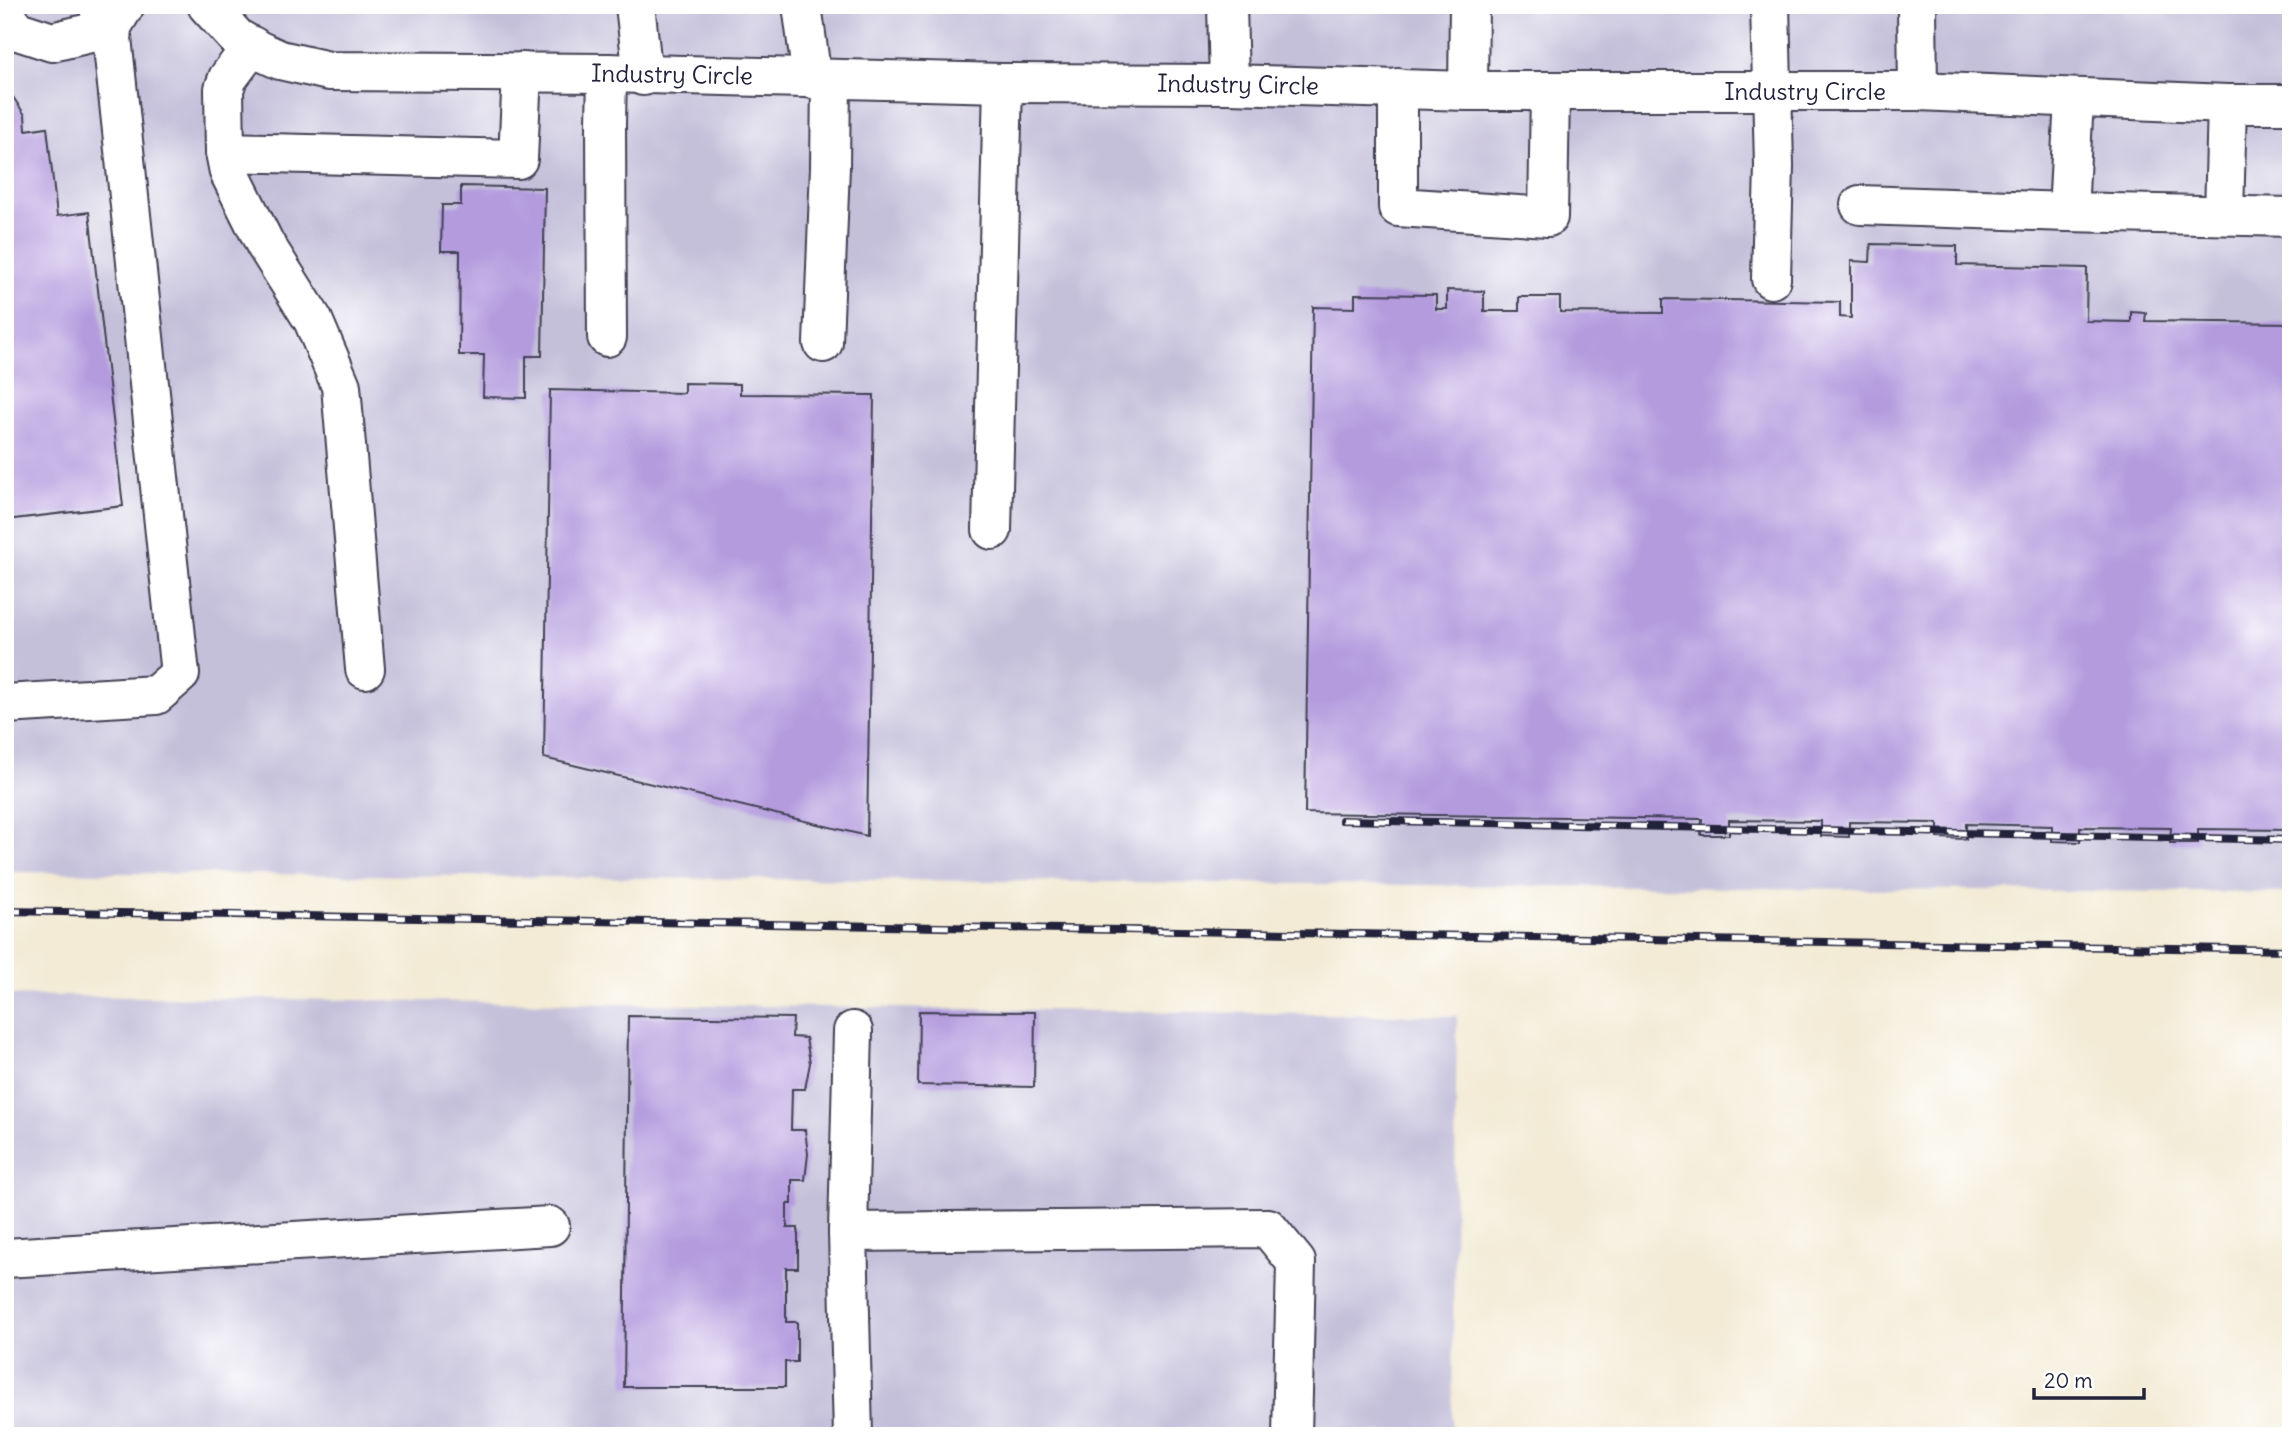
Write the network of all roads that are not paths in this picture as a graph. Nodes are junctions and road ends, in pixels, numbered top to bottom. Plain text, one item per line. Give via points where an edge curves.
1 (207, 5) edge
2 (635, 5) edge
3 (803, 5) edge
4 (1227, 5) edge
5 (1469, 5) edge
6 (1770, 5) edge
7 (1917, 5) edge
8 (5, 12) edge
9 (111, 13) edge
10 (252, 47) junction
11 (522, 72) junction
12 (625, 75) junction
13 (821, 79) junction
14 (1003, 83) junction
15 (1228, 84) junction
16 (1398, 88) junction
17 (1468, 91) junction
18 (1550, 91) junction
19 (1918, 92) junction
20 (1772, 93) junction
21 (2074, 99) junction
22 (2227, 104) junction
23 (2291, 104) edge
24 (225, 152) junction
25 (1860, 205) dead end
26 (2067, 212) junction
27 (2224, 215) junction
28 (2291, 217) edge
29 (1771, 279) dead end
30 (607, 337) dead end
31 (823, 343) dead end
32 (992, 530) dead end
33 (365, 669) dead end
34 (5, 704) edge
35 (853, 1031) dead end
36 (550, 1226) dead end
37 (848, 1232) junction
38 (5, 1258) edge
39 (853, 1436) edge
40 (1292, 1436) edge

1 - 10 street, Industry Circle via 237,38
2 - 12 street
3 - 13 street
4 - 15 street
5 - 17 street
6 - 20 street
7 - 19 street
8 - 9 street via 15,30 52,41
9 - 34 street via 180,674 156,695
10 - 11 street, Industry Circle via 280,60 329,71
10 - 24 street via 224,89
11 - 12 street, Industry Circle
11 - 24 street via 518,159
12 - 13 street, Industry Circle
12 - 30 street via 606,124
13 - 14 street, Industry Circle
13 - 31 street via 830,167
14 - 15 street, Industry Circle
14 - 32 street
15 - 16 street, Industry Circle
16 - 17 street, Industry Circle
16 - 18 street via 1398,207 1548,216
17 - 18 street, Industry Circle
18 - 20 street, Industry Circle
19 - 20 street, Industry Circle
19 - 21 street, Industry Circle
20 - 29 street
21 - 22 street, Industry Circle
21 - 26 street
22 - 23 street, Industry Circle
22 - 27 street
24 - 33 street via 229,172 265,244 313,320 341,386
25 - 26 street
26 - 27 street
27 - 28 street
35 - 37 street
36 - 38 street
37 - 39 street
37 - 40 street via 1268,1228 1296,1262

